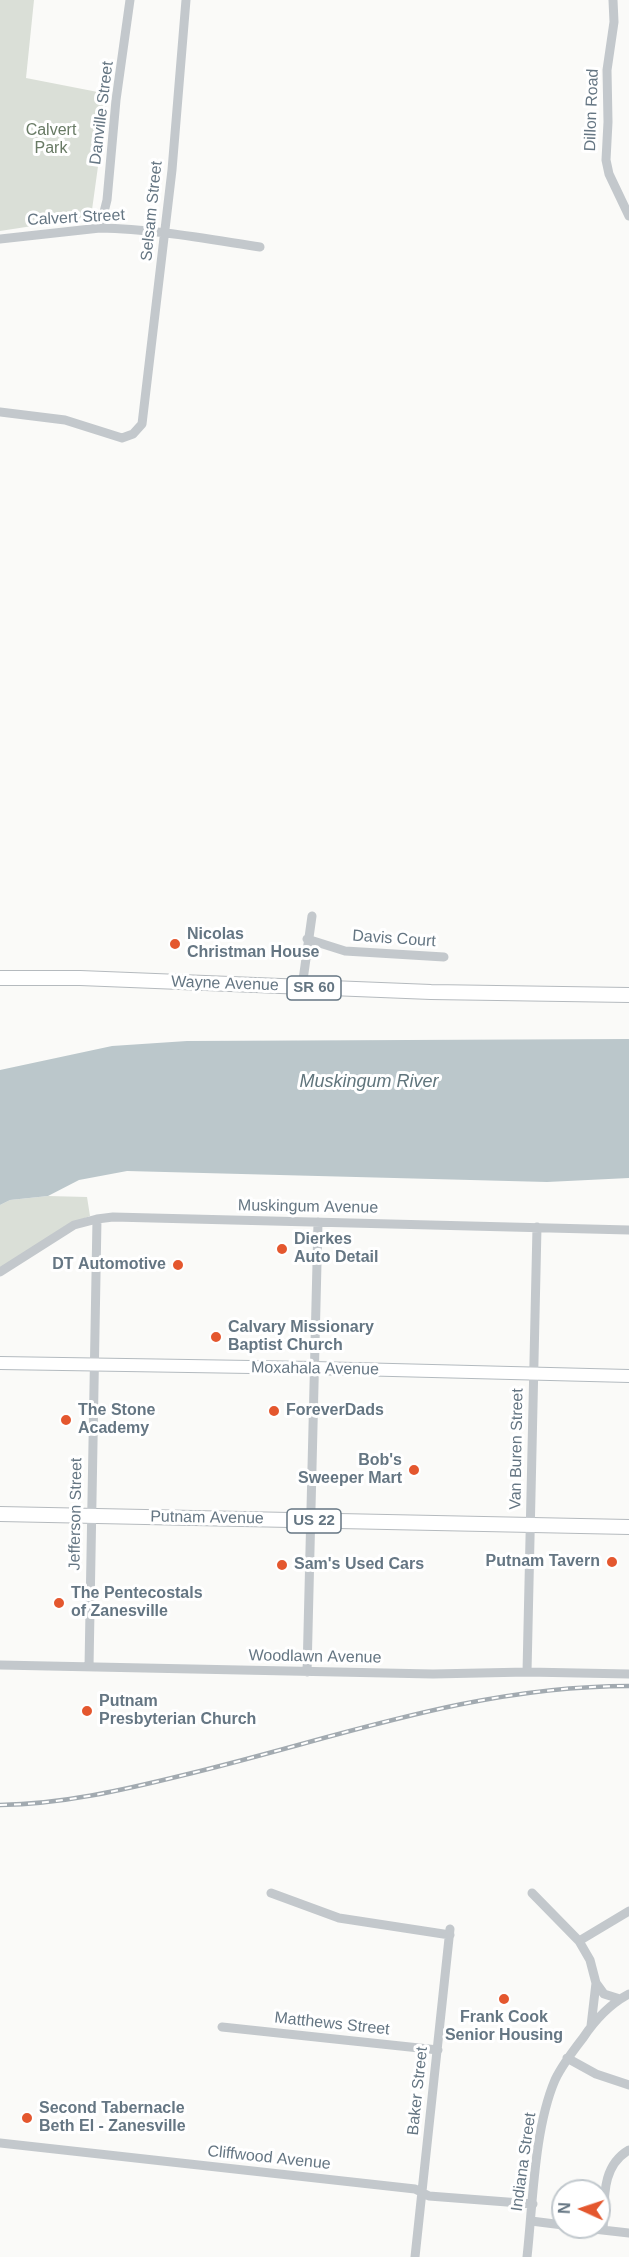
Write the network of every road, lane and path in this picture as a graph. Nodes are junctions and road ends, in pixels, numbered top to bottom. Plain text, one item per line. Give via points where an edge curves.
1 (130, 0) edge
2 (186, 0) edge
3 (613, 0) edge
4 (629, 216) edge
5 (100, 228) junction
6 (165, 233) junction
7 (0, 239) edge
8 (260, 247) dead end
9 (0, 412) edge
10 (312, 916) dead end
11 (307, 939) junction
12 (444, 957) dead end
13 (0, 978) edge
14 (302, 987) junction
15 (629, 995) edge
16 (97, 1219) junction
17 (318, 1222) junction
18 (537, 1227) junction
19 (629, 1230) edge
20 (0, 1272) edge
21 (0, 1364) edge
22 (94, 1365) junction
23 (314, 1368) junction
24 (534, 1374) junction
25 (629, 1376) edge
26 (0, 1514) edge
27 (91, 1516) junction
28 (310, 1521) junction
29 (530, 1525) junction
30 (629, 1527) edge
31 (0, 1665) edge
32 (89, 1667) junction
33 (307, 1672) junction
34 (527, 1672) junction
35 (629, 1674) edge
36 (271, 1893) dead end
37 (532, 1893) dead end
38 (629, 1911) edge
39 (579, 1941) junction
40 (596, 1983) junction
41 (625, 1996) edge
42 (591, 2026) junction
43 (222, 2027) dead end
44 (438, 2050) junction
45 (567, 2058) junction
46 (629, 2085) edge
47 (0, 2143) edge
48 (629, 2151) edge
49 (607, 2179) edge
50 (422, 2193) junction
51 (533, 2204) junction
52 (531, 2221) junction
53 (551, 2224) edge
54 (611, 2231) edge
55 (629, 2233) edge
56 (415, 2257) edge
57 (527, 2257) edge

1 - 5 street, Danville Street via 107,200
2 - 6 street, Selsam Street
3 - 4 street, Dillon Road via 606,160
5 - 6 street, Calvert Street
5 - 7 street, Calvert Street
6 - 8 street, Calvert Street
6 - 9 street, Selsam Street via 142,424 133,434 122,438 65,420
10 - 11 street
11 - 12 street, Davis Court via 345,951
11 - 14 street
13 - 14 main road, Wayne Avenue / SR 60
14 - 15 main road, Wayne Avenue / SR 60
16 - 17 street, Muskingum Avenue
16 - 20 street, Muskingum Avenue via 74,1225
16 - 22 street, Jefferson Street
17 - 18 street, Muskingum Avenue
17 - 23 street
18 - 19 street, Muskingum Avenue
18 - 24 street, Van Buren Street
21 - 22 street, Moxahala Avenue
22 - 23 street, Moxahala Avenue
22 - 27 street, Jefferson Street
23 - 24 street, Moxahala Avenue
23 - 28 street
24 - 25 street, Moxahala Avenue
24 - 29 street, Van Buren Street
26 - 27 main road, Putnam Avenue / US 22
27 - 28 main road, Putnam Avenue / US 22
27 - 32 street, Jefferson Street
28 - 29 main road, Putnam Avenue / US 22
28 - 33 street
29 - 30 main road, Putnam Avenue / US 22
29 - 34 street, Van Buren Street
31 - 32 street, Woodlawn Avenue
32 - 33 street, Woodlawn Avenue
33 - 34 street, Woodlawn Avenue
34 - 35 street, Woodlawn Avenue
36 - 44 street, Baker Street via 339,1918 450,1932
37 - 39 street
38 - 39 street
39 - 40 street via 590,1960
40 - 41 street via 604,1994
40 - 42 street
41 - 42 street, Indiana Street
42 - 45 street, Indiana Street
43 - 44 street, Matthews Street
44 - 50 street, Baker Street
45 - 46 street via 596,2074
45 - 51 street, Indiana Street via 546,2108
47 - 50 street, Cliffwood Avenue via 415,2189
48 - 49 street via 610,2167
50 - 51 street, Cliffwood Avenue
50 - 56 street, Baker Street
51 - 52 street, Indiana Street
52 - 53 street
52 - 57 street, Indiana Street
54 - 55 street

